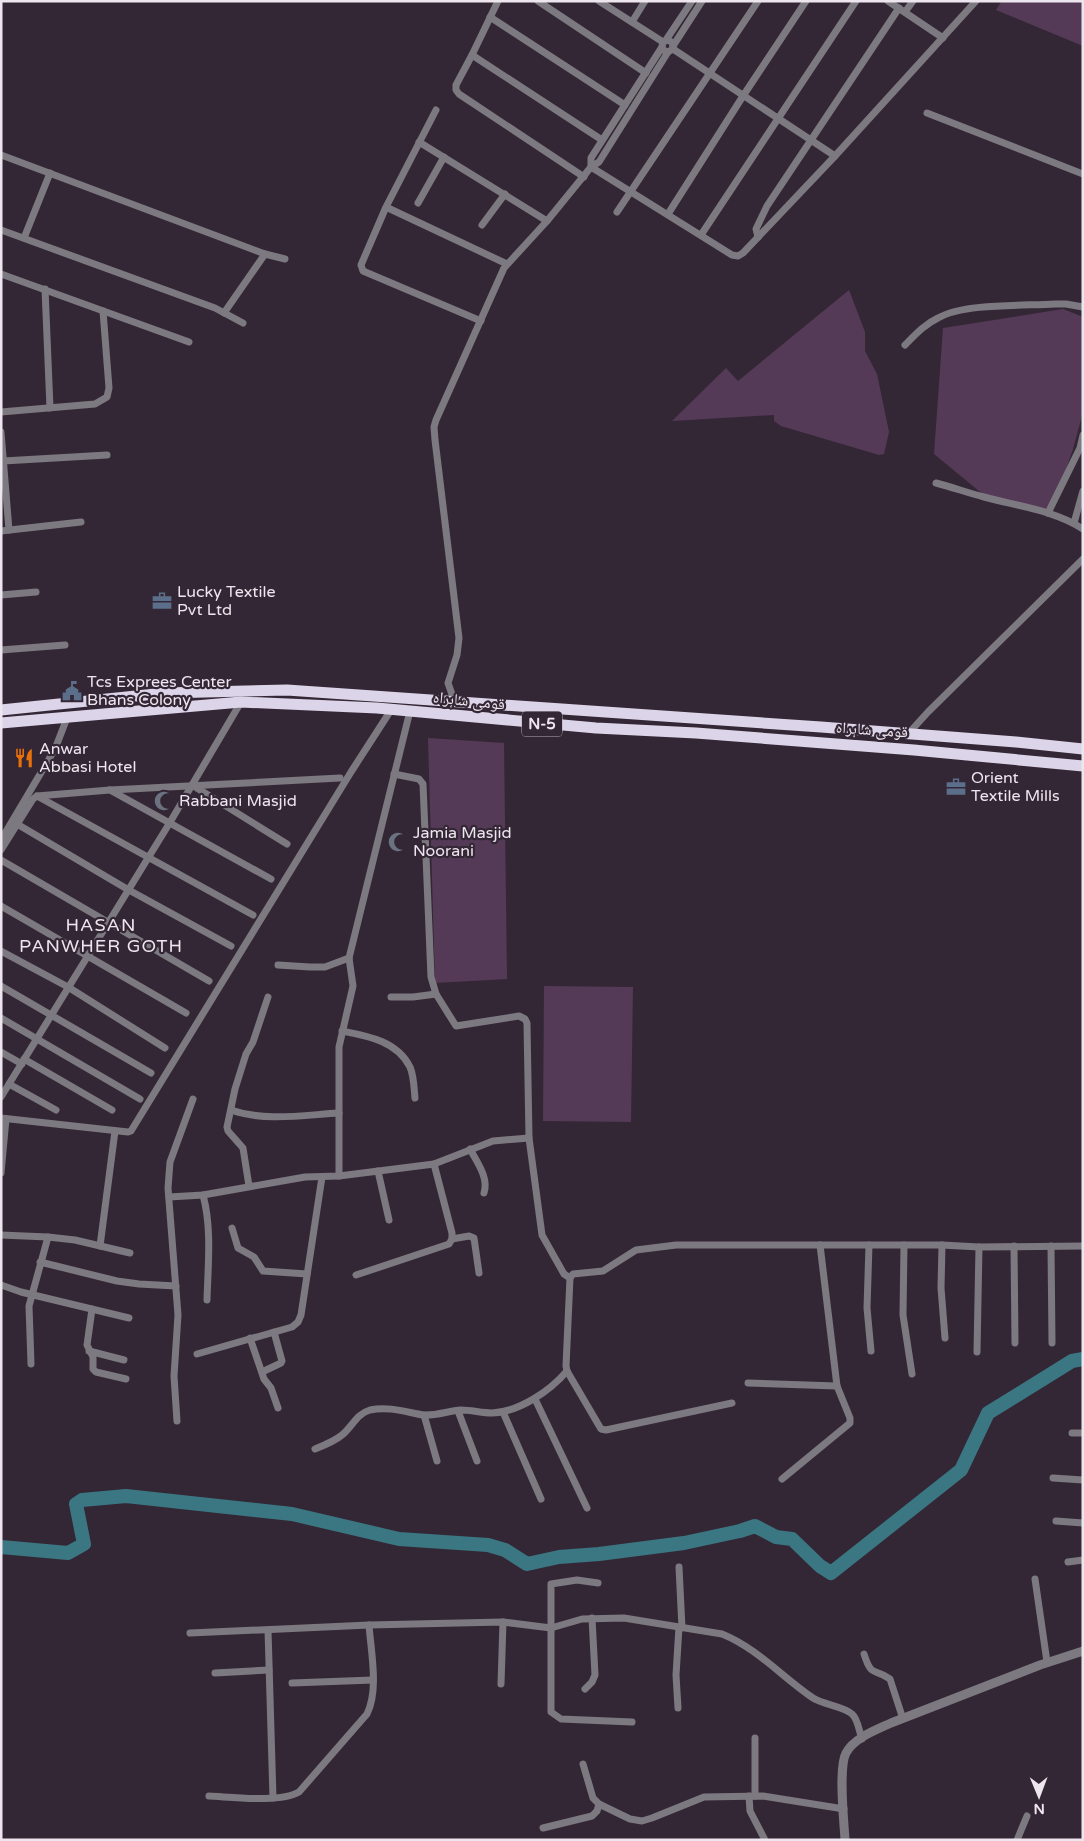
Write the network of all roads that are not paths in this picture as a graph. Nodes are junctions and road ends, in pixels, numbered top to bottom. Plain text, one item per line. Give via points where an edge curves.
1 (498, 1) edge
2 (538, 1) edge
3 (599, 1) edge
4 (645, 1) edge
5 (692, 1) edge
6 (702, 1) edge
7 (758, 1) edge
8 (806, 1) edge
9 (856, 1) edge
10 (888, 1) edge
11 (913, 1) edge
12 (976, 1) edge
13 (902, 10) junction
14 (490, 17) junction
15 (632, 22) junction
16 (943, 38) junction
17 (667, 46) junction
18 (472, 55) junction
19 (646, 73) junction
20 (709, 74) junction
21 (743, 96) junction
22 (625, 105) junction
23 (436, 110) dead end
24 (927, 113) dead end
25 (778, 119) junction
26 (810, 139) junction
27 (602, 140) junction
28 (420, 142) junction
29 (1, 155) edge
30 (835, 156) junction
31 (444, 157) junction
32 (591, 167) junction
33 (50, 173) junction
34 (1083, 174) edge
35 (584, 177) junction
36 (630, 192) junction
37 (506, 194) junction
38 (418, 203) dead end
39 (388, 208) dead end
40 (616, 212) dead end
41 (668, 214) junction
42 (547, 221) junction
43 (482, 225) dead end
44 (1, 230) edge
45 (701, 235) junction
46 (758, 237) junction
47 (24, 238) junction
48 (265, 254) junction
49 (285, 258) dead end
50 (507, 264) junction
51 (1, 274) edge
52 (45, 289) junction
53 (1083, 308) edge
54 (103, 311) junction
55 (224, 313) junction
56 (480, 320) junction
57 (243, 323) dead end
58 (189, 342) dead end
59 (905, 345) dead end
60 (50, 408) junction
61 (1, 412) edge
62 (1, 432) edge
63 (1083, 435) edge
64 (107, 455) dead end
65 (3, 461) junction
66 (936, 483) dead end
67 (1083, 491) edge
68 (1048, 513) junction
69 (81, 522) dead end
70 (1074, 523) junction
71 (1083, 529) edge
72 (5, 530) edge
73 (1083, 559) edge
74 (36, 592) dead end
75 (1, 595) edge
76 (65, 645) dead end
77 (1, 650) edge
78 (241, 702) junction
79 (455, 703) junction
80 (1, 710) edge
81 (391, 710) junction
82 (410, 711) junction
83 (67, 718) junction
84 (1, 723) edge
85 (908, 734) junction
86 (1083, 749) edge
87 (1083, 766) edge
88 (394, 774) junction
89 (340, 778) dead end
90 (192, 785) junction
91 (110, 790) junction
92 (37, 796) junction
93 (17, 824) junction
94 (169, 824) junction
95 (1, 840) edge
96 (287, 844) dead end
97 (1, 850) edge
98 (149, 856) junction
99 (1, 860) edge
100 (271, 880) dead end
101 (127, 889) junction
102 (1, 906) edge
103 (253, 915) dead end
104 (108, 922) junction
105 (231, 946) dead end
106 (1, 951) edge
107 (87, 956) junction
108 (349, 958) junction
109 (278, 964) dead end
110 (210, 981) dead end
111 (1, 986) edge
112 (68, 987) junction
113 (436, 994) junction
114 (268, 997) dead end
115 (392, 997) dead end
116 (186, 1014) dead end
117 (51, 1015) junction
118 (1, 1018) edge
119 (342, 1031) junction
120 (37, 1038) junction
121 (165, 1048) dead end
122 (1, 1052) edge
123 (23, 1061) junction
124 (150, 1073) dead end
125 (9, 1084) junction
126 (1, 1096) edge
127 (140, 1098) dead end
128 (415, 1098) dead end
129 (192, 1099) dead end
130 (56, 1110) dead end
131 (112, 1110) dead end
132 (231, 1110) junction
133 (339, 1113) junction
134 (4, 1118) edge
135 (115, 1131) junction
136 (529, 1138) junction
137 (470, 1149) junction
138 (434, 1164) junction
139 (378, 1171) junction
140 (1, 1173) edge
141 (339, 1176) junction
142 (322, 1177) junction
143 (249, 1186) junction
144 (484, 1193) dead end
145 (204, 1195) junction
146 (169, 1197) junction
147 (389, 1220) dead end
148 (232, 1228) dead end
149 (1, 1235) edge
150 (48, 1237) junction
151 (452, 1240) junction
152 (820, 1245) junction
153 (869, 1245) junction
154 (904, 1245) junction
155 (100, 1246) junction
156 (942, 1246) junction
157 (1014, 1246) junction
158 (1051, 1246) junction
159 (1083, 1246) edge
160 (979, 1247) junction
161 (130, 1253) dead end
162 (40, 1262) junction
163 (479, 1273) dead end
164 (307, 1274) junction
165 (356, 1275) dead end
166 (570, 1278) junction
167 (1, 1285) edge
168 (176, 1286) junction
169 (32, 1295) junction
170 (207, 1300) dead end
171 (92, 1309) junction
172 (129, 1318) dead end
173 (274, 1332) junction
174 (250, 1338) junction
175 (944, 1338) dead end
176 (1015, 1342) dead end
177 (1052, 1342) dead end
178 (870, 1350) dead end
179 (89, 1351) junction
180 (977, 1352) dead end
181 (197, 1354) dead end
182 (124, 1360) dead end
183 (31, 1364) dead end
184 (567, 1371) junction
185 (262, 1372) junction
186 (912, 1374) dead end
187 (126, 1379) dead end
188 (748, 1384) dead end
189 (836, 1386) junction
190 (535, 1398) junction
191 (732, 1403) dead end
192 (278, 1408) dead end
193 (458, 1410) junction
194 (503, 1412) junction
195 (424, 1415) junction
196 (177, 1421) dead end
197 (1072, 1433) dead end
198 (1083, 1433) edge
199 (315, 1449) dead end
200 (437, 1461) dead end
201 (477, 1462) dead end
202 (1053, 1478) dead end
203 (782, 1479) dead end
204 (1083, 1480) edge
205 (541, 1499) dead end
206 (587, 1508) dead end
207 (1056, 1521) dead end
208 (1083, 1523) edge
209 (1083, 1560) edge
210 (1068, 1562) dead end
211 (679, 1567) dead end
212 (1035, 1579) dead end
213 (598, 1583) dead end
214 (592, 1618) junction
215 (503, 1622) junction
216 (369, 1625) junction
217 (681, 1627) junction
218 (551, 1628) junction
219 (268, 1630) junction
220 (190, 1634) dead end
221 (1083, 1650) edge
222 (864, 1654) dead end
223 (1047, 1662) junction
224 (269, 1670) junction
225 (215, 1673) dead end
226 (373, 1680) junction
227 (292, 1682) dead end
228 (501, 1684) dead end
229 (585, 1689) dead end
230 (678, 1708) dead end
231 (902, 1719) junction
232 (632, 1722) dead end
233 (755, 1738) dead end
234 (862, 1738) junction
235 (583, 1764) dead end
236 (210, 1796) dead end
237 (752, 1796) junction
238 (274, 1798) junction
239 (599, 1804) junction
240 (844, 1809) junction
241 (1027, 1816) dead end
242 (544, 1828) dead end
243 (765, 1840) edge
244 (845, 1840) edge
245 (1017, 1840) edge

1 - 14 street
2 - 19 street
3 - 15 street
4 - 15 street
5 - 17 street
6 - 17 street
7 - 20 street
8 - 21 street
9 - 25 street
10 - 13 street
11 - 13 street
12 - 16 street
13 - 16 street
13 - 26 street
14 - 18 street
14 - 22 street
15 - 17 street
16 - 30 street
17 - 19 street
17 - 20 street
17 - 32 street via 599,162
18 - 27 street
18 - 35 street via 456,85 459,94
19 - 22 street
20 - 21 street
20 - 36 street
21 - 25 street
21 - 41 street
22 - 27 street
23 - 28 street
24 - 34 street
25 - 26 street
25 - 45 street
26 - 30 street
26 - 46 street via 767,206 756,229
27 - 32 street via 591,158
28 - 31 street
28 - 56 street via 386,207 361,265 363,271
29 - 33 street
30 - 46 street
31 - 37 street
31 - 38 street
32 - 35 street
32 - 36 street
33 - 47 street
33 - 48 street
35 - 42 street
36 - 40 street
36 - 41 street
37 - 42 street
37 - 43 street
39 - 50 street
41 - 45 street
42 - 50 street
44 - 47 street
45 - 46 street via 738,256
47 - 55 street
48 - 49 street
48 - 55 street
50 - 56 street
51 - 52 street
52 - 54 street
52 - 60 street
53 - 59 street via 1055,304 949,312 929,323
54 - 58 street
54 - 60 street via 107,397 95,404
55 - 57 street
56 - 79 street via 434,427 458,638 457,655 448,682
60 - 61 street
62 - 65 street
63 - 68 street via 1080,448
64 - 65 street
65 - 72 street
66 - 68 street
67 - 70 street
68 - 70 street
69 - 72 street
70 - 71 street
73 - 85 street
74 - 75 street
76 - 77 street
78 - 81 highway, قومی شاہراہ / N-5
78 - 83 highway, قومی شاہراہ / N-5
78 - 90 street
79 - 80 highway, قومی شاہراہ / N-5 via 287,690 168,693
79 - 85 highway, قومی شاہراہ / N-5
81 - 82 highway, قومی شاہراہ / N-5
81 - 135 street via 133,1129
82 - 87 highway, قومی شاہراہ / N-5 via 596,728 924,750
82 - 88 street
83 - 84 highway, قومی شاہراہ / N-5
83 - 95 street via 55,750
85 - 86 highway, قومی شاہراہ / N-5
88 - 108 street
88 - 113 street via 423,784 431,978
89 - 90 street
90 - 91 street
90 - 94 street
90 - 96 street
91 - 92 street
91 - 94 street
92 - 93 street
92 - 98 street
93 - 97 street
93 - 101 street
94 - 98 street
94 - 100 street
98 - 101 street
98 - 103 street
99 - 104 street
101 - 104 street
101 - 105 street
102 - 107 street
104 - 107 street
104 - 110 street
106 - 112 street
107 - 112 street
107 - 116 street
108 - 109 street via 325,967
108 - 119 street via 353,986
111 - 117 street
112 - 117 street
112 - 121 street
113 - 115 street
113 - 136 street via 456,1026 519,1016 527,1023
114 - 132 street via 246,1054
117 - 120 street
117 - 124 street
118 - 120 street
119 - 128 street via 373,1037 404,1057 411,1068
119 - 133 street
120 - 123 street
120 - 127 street
122 - 123 street
123 - 125 street
123 - 131 street
125 - 126 street
125 - 130 street
129 - 146 street via 170,1162
132 - 133 street via 244,1115 271,1117
132 - 143 street via 228,1131 243,1148
133 - 141 street
134 - 135 street
134 - 140 street
135 - 155 street
136 - 137 street via 493,1141
136 - 166 street via 542,1235 564,1274
137 - 138 street
137 - 144 street via 485,1180
138 - 139 street
138 - 151 street
139 - 141 street
139 - 147 street
141 - 142 street
142 - 143 street
142 - 164 street
143 - 145 street
145 - 146 street
145 - 170 street via 208,1232
146 - 168 street
148 - 164 street via 238,1248 254,1257 263,1272
149 - 150 street
150 - 155 street
150 - 162 street
151 - 163 street via 474,1238
151 - 165 street via 449,1244
152 - 153 street
152 - 166 street via 651,1247 636,1250 603,1271 573,1274
152 - 189 street
153 - 154 street
153 - 178 street via 867,1308
154 - 156 street
154 - 186 street via 903,1315
155 - 161 street
156 - 160 street
156 - 175 street
157 - 158 street
157 - 160 street
157 - 176 street
158 - 159 street
158 - 177 street
160 - 180 street
162 - 168 street via 117,1282
162 - 169 street
164 - 173 street via 298,1322
166 - 184 street
167 - 169 street
168 - 196 street via 178,1315 174,1376
169 - 171 street
169 - 183 street via 28,1314
171 - 172 street
171 - 179 street
173 - 174 street
173 - 185 street via 282,1360
174 - 181 street
174 - 185 street
179 - 182 street
179 - 187 street via 94,1371
184 - 190 street
184 - 191 street via 603,1430
185 - 192 street
188 - 189 street
189 - 203 street via 850,1423
190 - 194 street
190 - 206 street
193 - 194 street
193 - 195 street
193 - 201 street
194 - 205 street
195 - 199 street via 395,1410 362,1413 344,1434
195 - 200 street
197 - 198 street
202 - 204 street
207 - 208 street
209 - 210 street
211 - 217 street
212 - 223 street
213 - 218 street via 577,1580 551,1584
214 - 217 street via 624,1618
214 - 218 street
214 - 229 street via 595,1675
215 - 216 street
215 - 218 street
215 - 228 street
216 - 219 street
216 - 226 street
217 - 230 street via 676,1675
217 - 234 street via 722,1634 750,1648 813,1698 851,1713
218 - 232 street via 551,1712 561,1719
219 - 220 street
219 - 224 street
221 - 223 street
222 - 231 street via 871,1671 890,1679
223 - 231 street
224 - 225 street
224 - 238 street
226 - 227 street
226 - 238 street via 373,1700 367,1714 299,1792
231 - 234 street
233 - 237 street
234 - 240 street via 846,1753 842,1768
235 - 239 street via 593,1798
236 - 238 street
237 - 239 street via 704,1797 642,1821 630,1819
237 - 240 street
237 - 243 street via 750,1811
239 - 242 street via 592,1816
240 - 244 street
241 - 245 street

